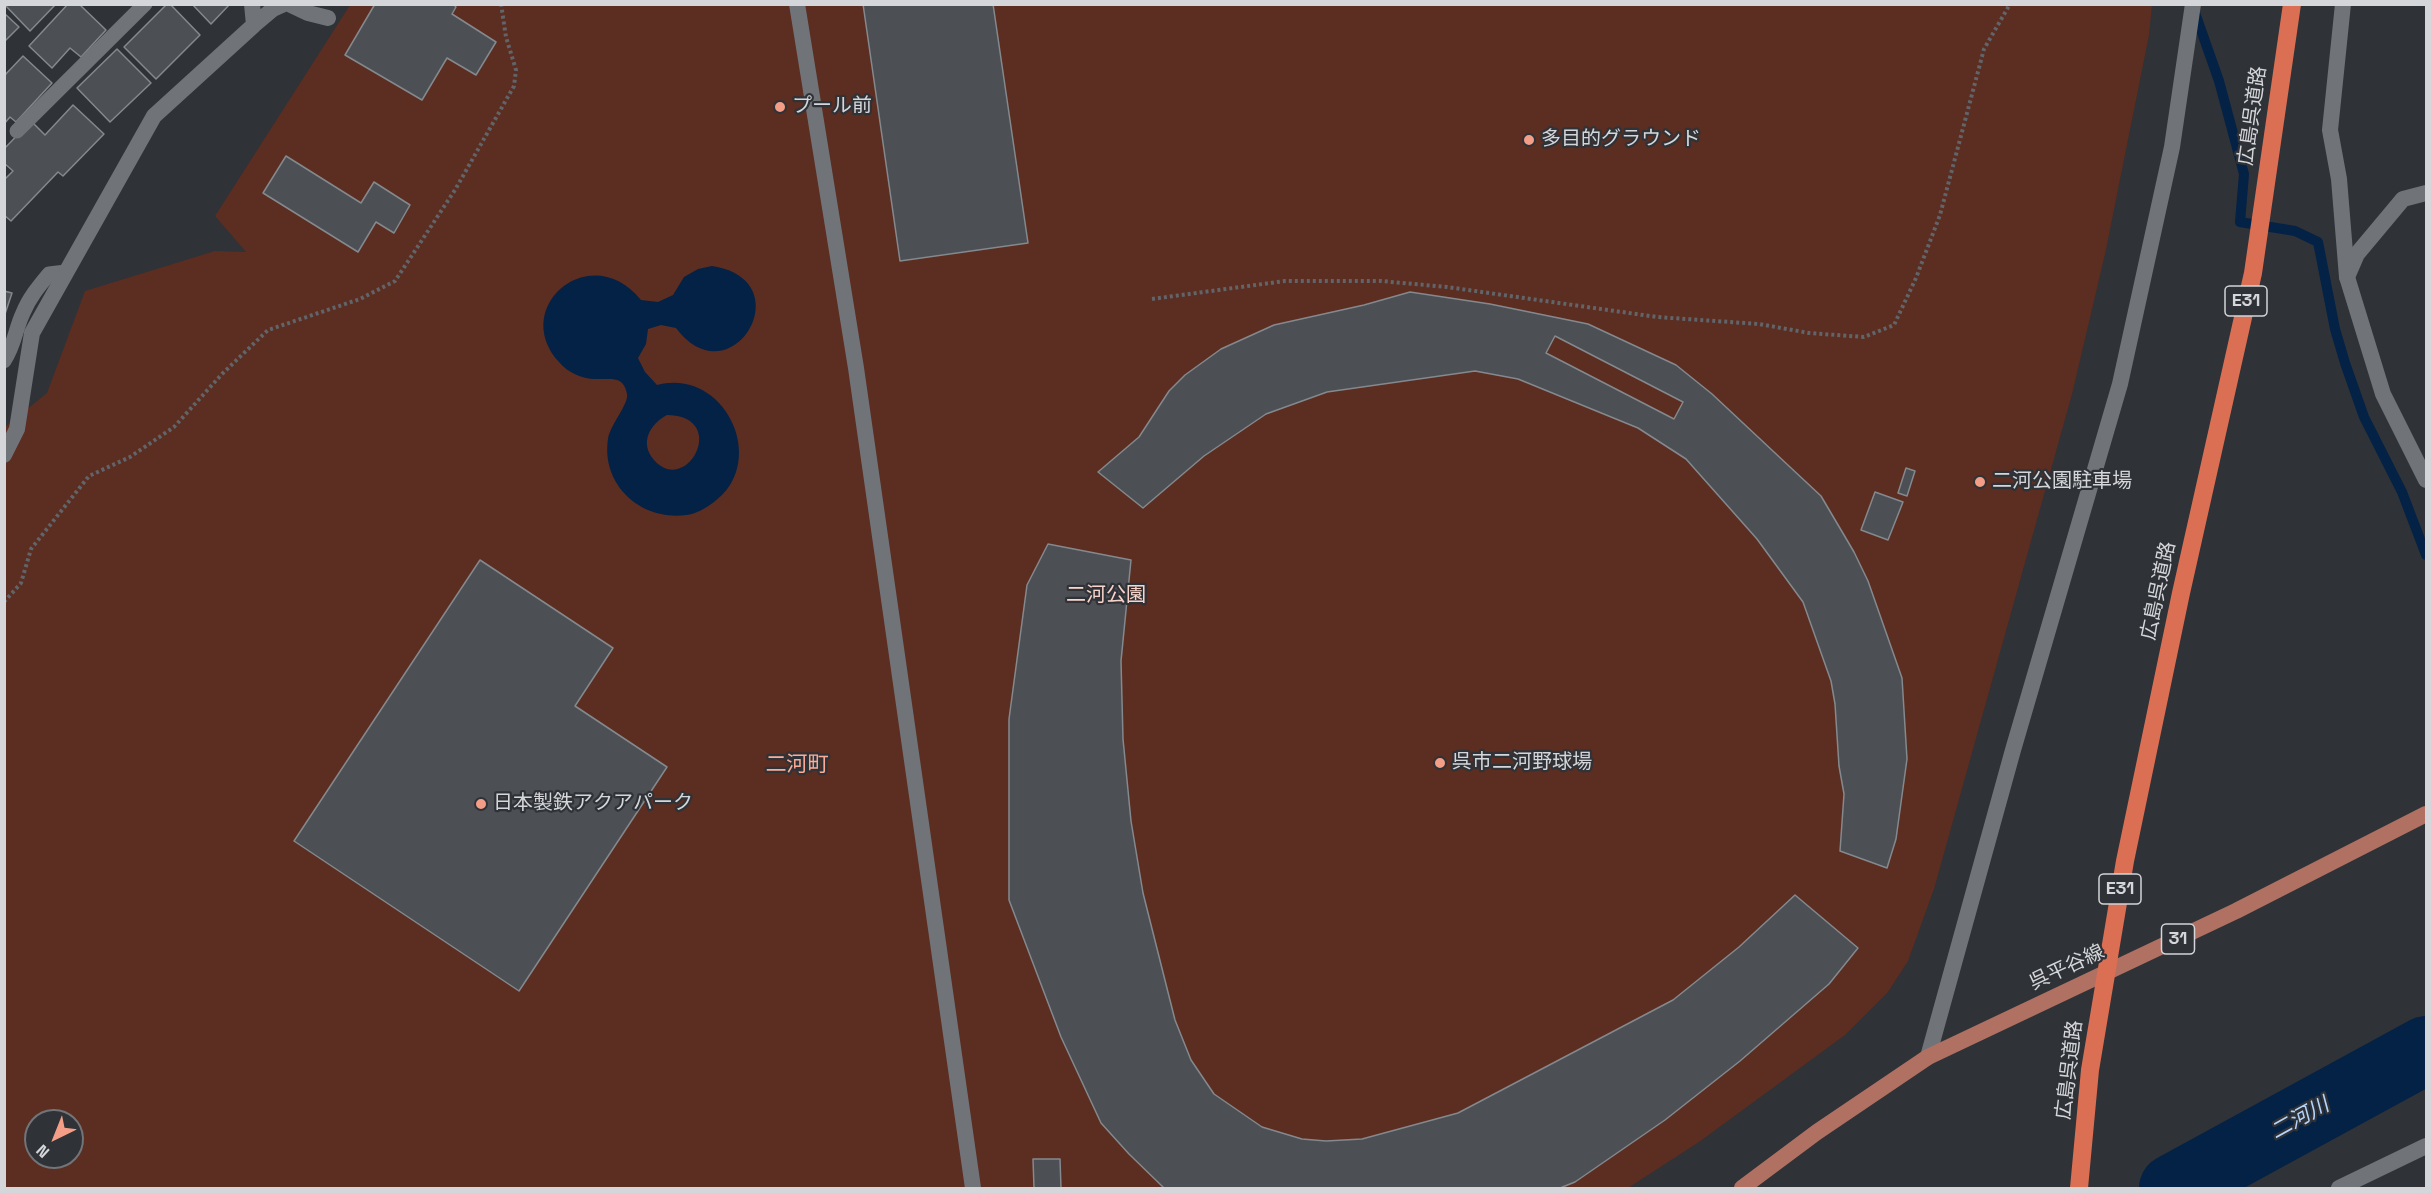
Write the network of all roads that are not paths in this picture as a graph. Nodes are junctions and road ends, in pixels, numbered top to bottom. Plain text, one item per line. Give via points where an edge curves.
1 (145, 4) edge
2 (252, 4) edge
3 (284, 4) edge
4 (289, 4) edge
5 (797, 4) edge
6 (2193, 4) edge
7 (2292, 4) edge
8 (2343, 4) edge
9 (328, 18) dead end
10 (254, 25) junction
11 (17, 131) dead end
12 (2427, 193) edge
13 (66, 272) junction
14 (2347, 276) junction
15 (4, 361) edge
16 (4, 455) edge
17 (2427, 480) edge
18 (2427, 814) edge
19 (1928, 1057) junction
20 (2427, 1146) edge
21 (973, 1188) edge
22 (1742, 1188) edge
23 (2079, 1188) edge
24 (2338, 1188) edge

1 - 11 lane
2 - 10 street
3 - 10 street
4 - 9 street
5 - 21 street via 856,368
6 - 19 street via 2172,147 2120,384
7 - 23 highway, 広島呉道路 / E31 via 2253,273 2125,861 2090,1070
8 - 14 street via 2330,130 2339,179
10 - 13 street via 154,116
12 - 14 street via 2403,199 2357,254
13 - 15 lane via 49,274 35,290
13 - 16 street via 33,333 17,429
14 - 17 street via 2383,394
18 - 19 main road, 呉平谷線 / 31 via 2236,911
19 - 22 main road, 呉平谷線 / 31
20 - 24 street

